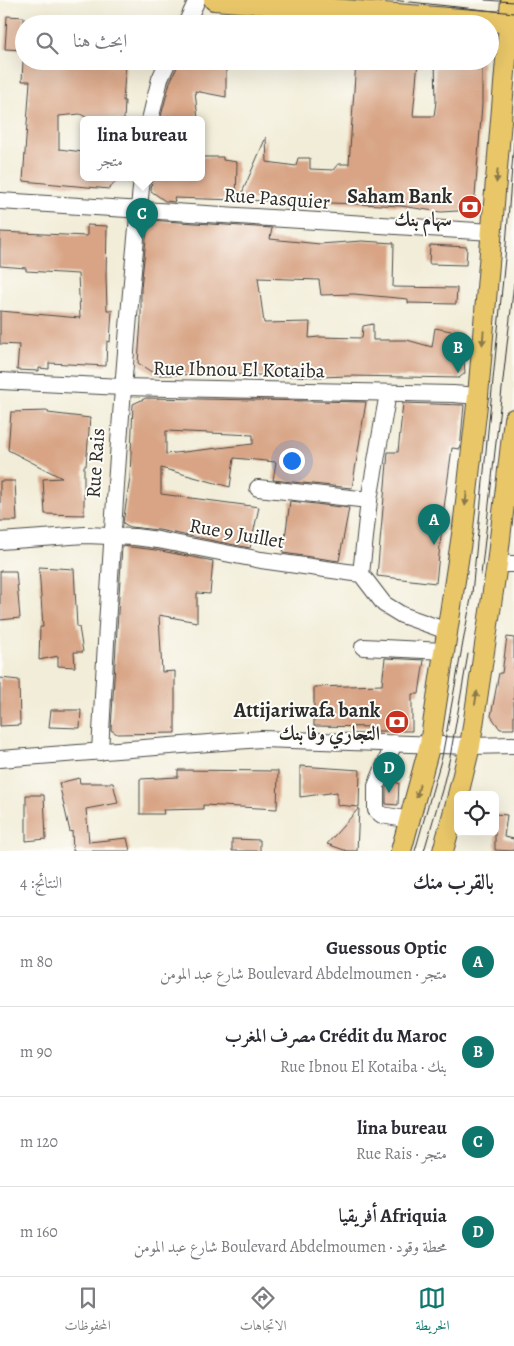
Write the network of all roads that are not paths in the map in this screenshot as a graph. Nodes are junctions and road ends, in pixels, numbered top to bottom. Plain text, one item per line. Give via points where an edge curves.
1 (197, 0) edge
2 (214, 0) edge
3 (511, 0) edge
4 (190, 15) edge
5 (408, 15) edge
6 (499, 22) edge
7 (512, 23) edge
8 (164, 70) edge
9 (151, 116) edge
10 (142, 181) edge
11 (0, 202) edge
12 (138, 211) junction
13 (492, 232) junction
14 (0, 381) edge
15 (122, 387) junction
16 (388, 393) junction
17 (478, 396) junction
18 (514, 419) edge
19 (258, 488) dead end
20 (370, 500) junction
21 (111, 536) junction
22 (0, 541) edge
23 (506, 564) edge
24 (361, 574) junction
25 (447, 631) junction
26 (363, 647) dead end
27 (444, 651) junction
28 (394, 743) junction
29 (430, 744) junction
30 (514, 745) edge
31 (470, 746) junction
32 (100, 752) junction
33 (0, 759) edge
34 (459, 791) edge
35 (454, 811) edge
36 (410, 820) junction
37 (401, 851) edge
38 (443, 851) edge

1 - 4 street
2 - 5 main road
3 - 7 main road
6 - 7 main road
7 -> 13 main road
8 - 9 street
10 - 12 street, Rue Rais
11 - 12 street, Rue Pasquier
12 - 13 street, Rue Pasquier
12 - 15 street, Rue Rais
13 -> 17 main road
14 - 15 street, Rue Ibnou El Kotaiba
15 - 16 street, Rue Ibnou El Kotaiba
15 - 21 street, Rue Rais
16 - 17 street, Rue Ibnou El Kotaiba
16 - 20 street
17 -> 25 main road
18 - 23 main road
19 - 20 street
20 - 24 street
21 - 22 street, Rue 9 Juillet
21 - 24 street, Rue 9 Juillet via 158,540 261,560
21 - 32 street, Rue Rais
31 -> 23 main road
24 - 25 street via 384,604 402,615
25 - 27 main road
26 - 27 street
27 - 29 main road
28 - 29 street
28 - 32 street via 261,739
28 - 36 street via 376,786 376,810 382,815
29 - 31 street
29 -> 36 main road
30 - 31 street
31 - 34 main road
32 - 33 street
35 - 38 main road
36 - 37 main road

